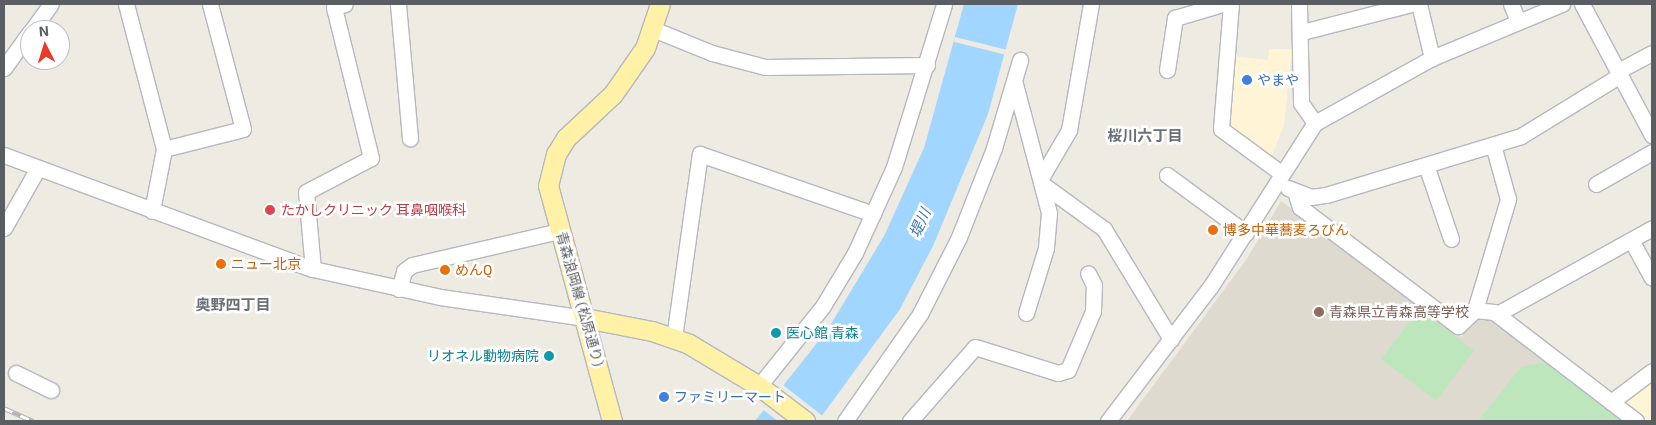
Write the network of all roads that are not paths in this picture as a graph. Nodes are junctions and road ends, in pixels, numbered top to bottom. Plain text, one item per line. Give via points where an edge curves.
1 (51, 4) edge
2 (126, 4) edge
3 (210, 4) edge
4 (345, 4) edge
5 (398, 4) edge
6 (660, 4) edge
7 (944, 4) edge
8 (1091, 4) edge
9 (1222, 4) edge
10 (1231, 4) edge
11 (1299, 4) edge
12 (1412, 4) edge
13 (1420, 4) edge
14 (1511, 4) edge
15 (1562, 4) edge
16 (1582, 4) edge
17 (39, 20) edge
18 (1518, 21) junction
19 (653, 29) junction
20 (1302, 32) junction
21 (20, 46) edge
22 (1652, 53) edge
23 (1432, 58) junction
24 (1020, 60) dead end
25 (927, 65) junction
26 (4, 68) edge
27 (1167, 70) dead end
28 (1619, 73) junction
29 (1015, 84) junction
30 (1315, 124) junction
31 (1652, 134) edge
32 (410, 138) dead end
33 (1493, 144) junction
34 (164, 149) junction
35 (1652, 152) edge
36 (4, 154) edge
37 (1426, 165) junction
38 (38, 168) junction
39 (1167, 175) dead end
40 (1278, 177) junction
41 (1043, 182) junction
42 (1596, 184) dead end
43 (1295, 191) junction
44 (152, 210) junction
45 (873, 214) junction
46 (4, 228) edge
47 (1652, 228) edge
48 (559, 231) junction
49 (1246, 232) junction
50 (1451, 239) dead end
51 (1632, 240) junction
52 (313, 269) junction
53 (1088, 272) dead end
54 (1652, 278) edge
55 (399, 289) junction
56 (1475, 310) junction
57 (1026, 313) dead end
58 (1497, 314) junction
59 (585, 318) junction
60 (674, 338) junction
61 (1171, 339) junction
62 (1652, 371) edge
63 (12, 373) edge
64 (762, 388) junction
65 (51, 390) dead end
66 (1611, 402) junction
67 (612, 421) edge
68 (805, 421) edge
69 (845, 421) edge
70 (910, 421) edge
71 (1108, 421) edge
72 (1636, 421) edge

1 - 17 street
2 - 34 street
3 - 34 street via 243,129
4 - 52 street via 334,8 371,158 306,192
5 - 32 street
6 - 19 main road, 青森浪岡線 (松原通り)
7 - 25 street
8 - 41 street via 1069,130
9 - 27 street via 1175,18
10 - 40 street via 1221,129
11 - 20 street
12 - 20 street
13 - 23 street
14 - 18 street
15 - 18 street
16 - 28 street
18 - 23 street
19 - 25 street via 712,53 765,67
19 - 48 main road, 青森浪岡線 (松原通り) via 613,94 570,134 556,154 548,200
20 - 30 street via 1300,103
21 - 26 street
22 - 28 street
23 - 30 street
24 - 29 street
25 - 45 street via 894,167
28 - 31 street
28 - 33 street via 1530,131
29 - 41 street
29 - 69 street via 979,189 939,278 892,358
30 - 40 street
33 - 37 street
33 - 56 street via 1508,198
34 - 44 street
35 - 42 street
36 - 38 street
37 - 43 street via 1317,197
37 - 50 street
38 - 44 street
38 - 46 street
39 - 49 street
40 - 43 street
40 - 49 street
41 - 57 street via 1049,233
41 - 61 street via 1104,229
43 - 56 street via 1297,204 1458,326
44 - 52 street
45 - 60 street via 700,154
45 - 64 street via 838,283
47 - 51 street
48 - 55 street via 407,267
48 - 59 main road, 青森浪岡線 (松原通り)
49 - 61 street
51 - 54 street
51 - 58 street
52 - 55 street
53 - 70 street via 1094,285 1093,311 1068,370 1058,373 975,347
55 - 59 street
56 - 58 street
58 - 66 street
59 - 60 main road
59 - 67 main road, 青森浪岡線 (松原通り)
60 - 64 main road
61 - 71 street
62 - 66 street
63 - 65 street
64 - 68 main road
66 - 72 street

